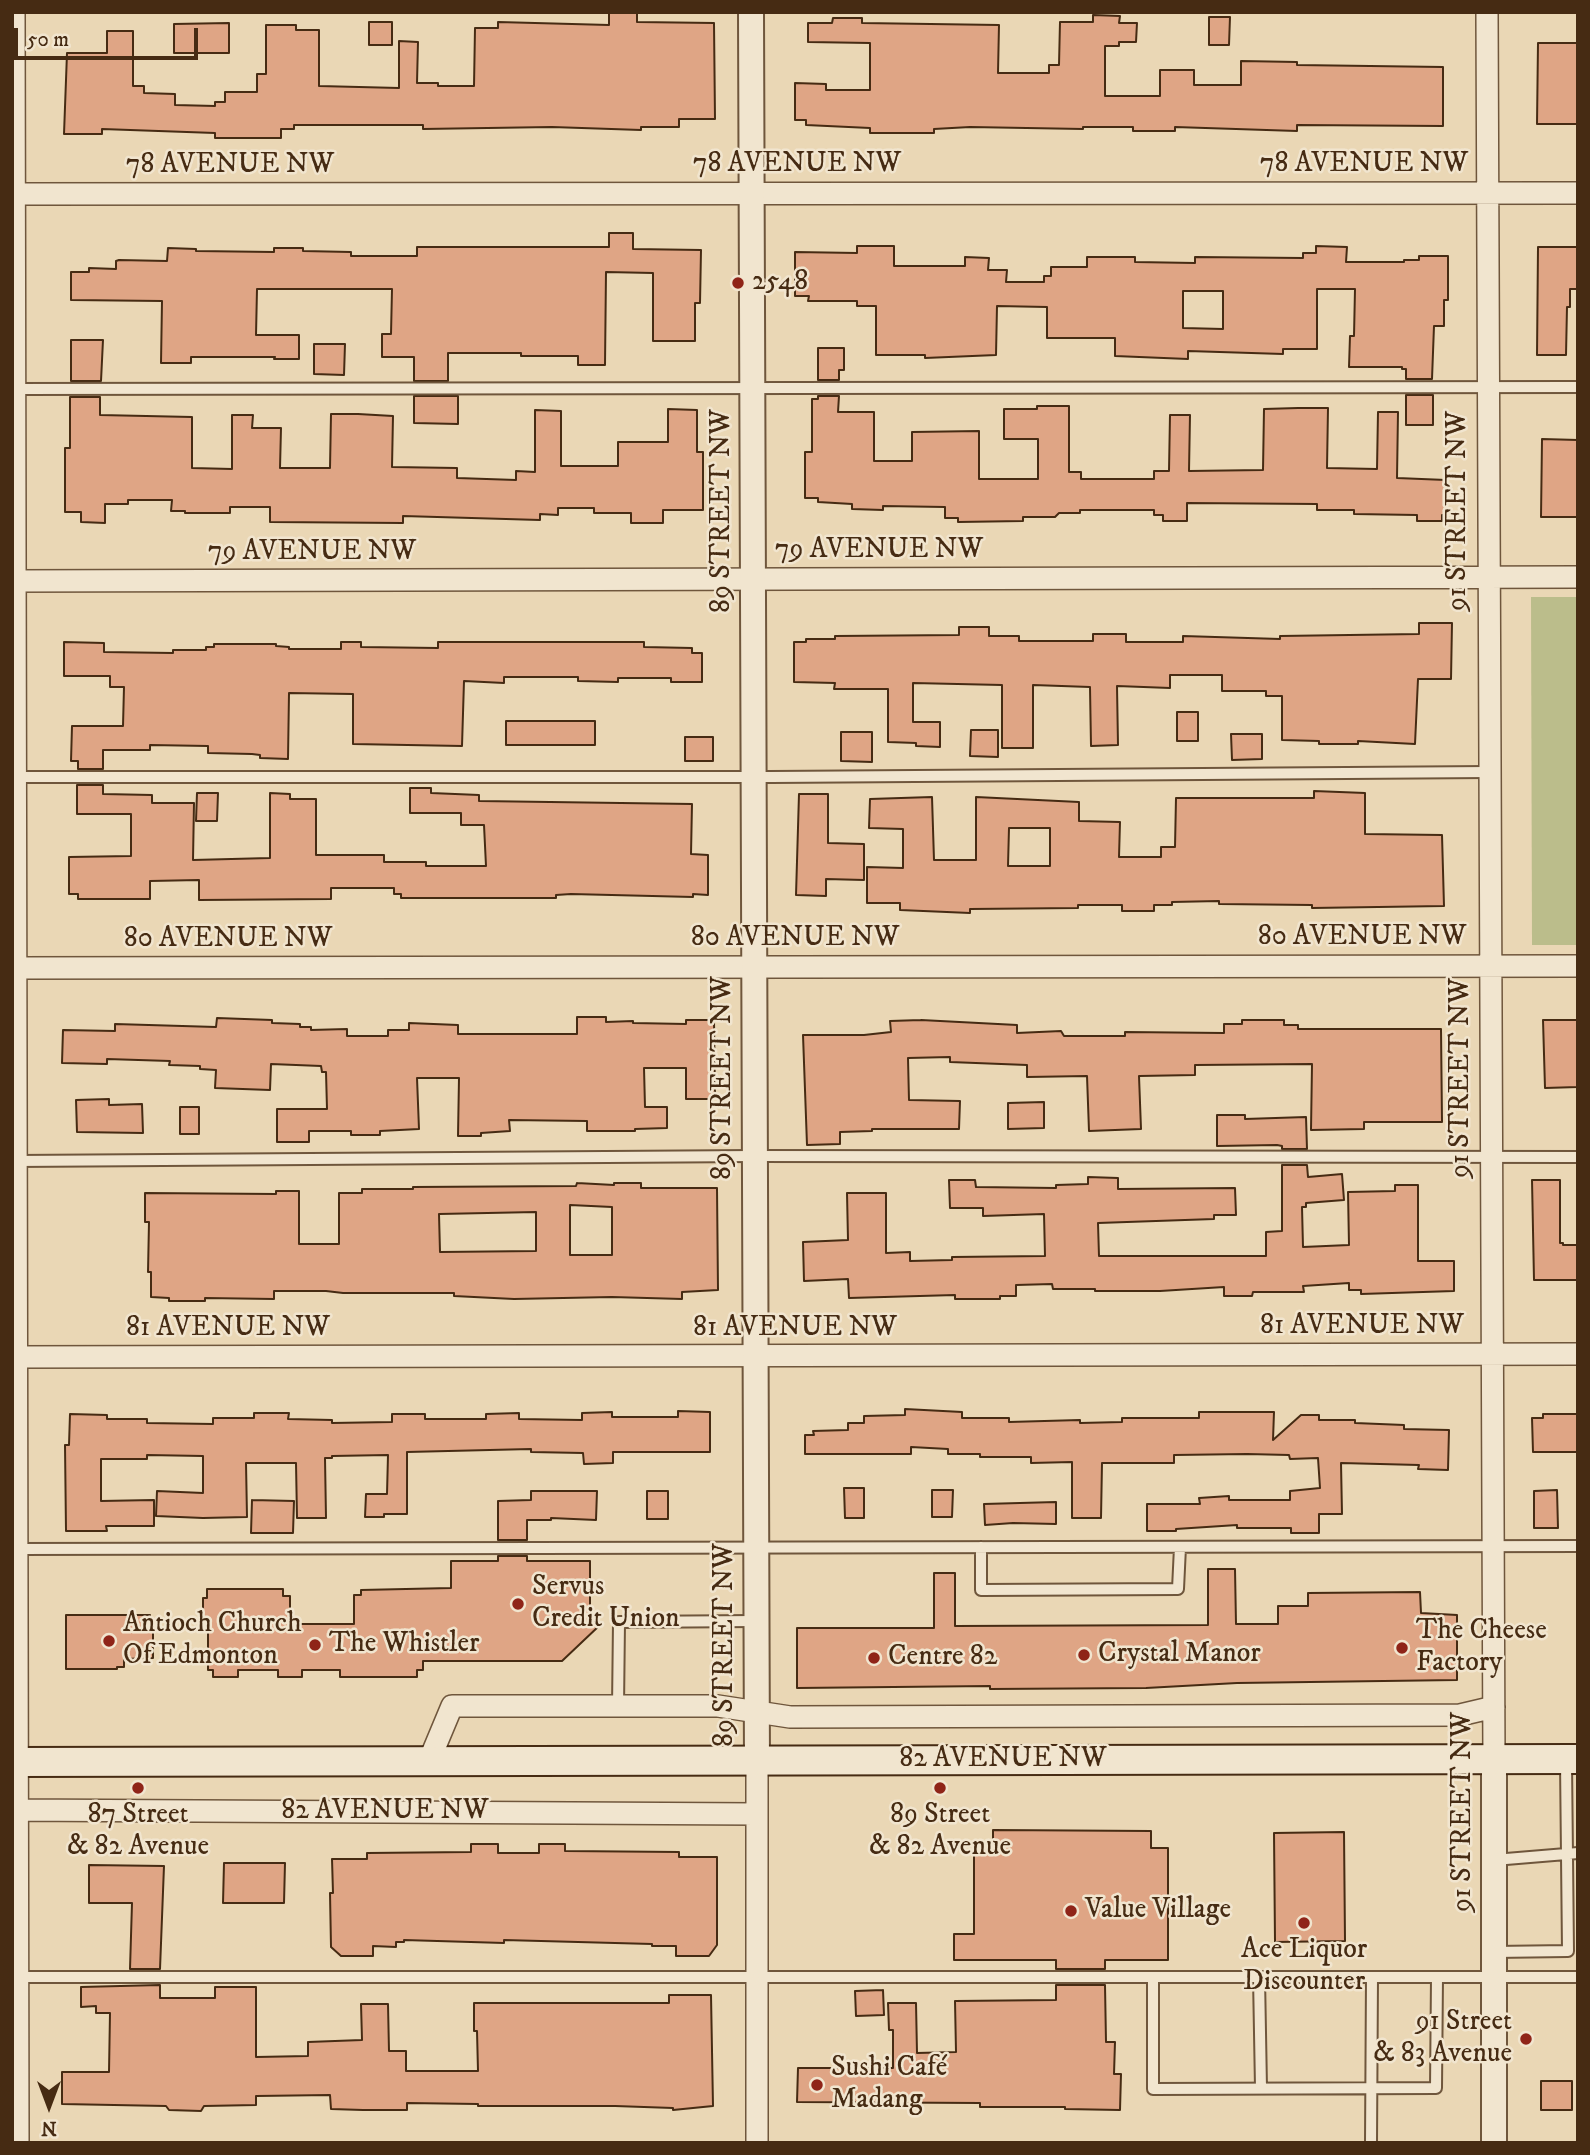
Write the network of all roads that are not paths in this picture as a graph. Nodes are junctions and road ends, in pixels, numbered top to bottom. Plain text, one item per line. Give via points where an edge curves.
1 (14, 12) edge
2 (751, 12) edge
3 (1487, 12) edge
4 (1488, 193) junction
5 (1578, 193) edge
6 (15, 194) junction
7 (752, 194) junction
8 (1489, 387) junction
9 (1578, 387) edge
10 (752, 388) junction
11 (15, 389) junction
12 (1489, 578) junction
13 (1578, 578) edge
14 (753, 579) junction
15 (14, 581) edge
16 (1490, 772) junction
17 (14, 777) edge
18 (753, 777) junction
19 (1491, 966) junction
20 (1578, 966) edge
21 (754, 967) junction
22 (14, 968) edge
23 (754, 1156) junction
24 (1492, 1157) junction
25 (1578, 1157) edge
26 (14, 1161) edge
27 (1492, 1354) junction
28 (1578, 1354) edge
29 (15, 1357) edge
30 (755, 1357) junction
31 (1493, 1546) junction
32 (1578, 1546) edge
33 (981, 1547) junction
34 (1180, 1547) junction
35 (755, 1548) junction
36 (15, 1549) edge
37 (756, 1621) junction
38 (618, 1707) junction
39 (1494, 1707) junction
40 (756, 1712) junction
41 (1494, 1759) junction
42 (1572, 1759) edge
43 (757, 1760) junction
44 (429, 1761) junction
45 (15, 1762) edge
46 (15, 1810) edge
47 (757, 1814) junction
48 (1572, 1854) edge
49 (1494, 1860) junction
50 (1573, 1951) edge
51 (1493, 1952) junction
52 (15, 1977) edge
53 (758, 1977) junction
54 (1153, 1977) junction
55 (1259, 1977) junction
56 (1372, 1977) junction
57 (1437, 1977) junction
58 (1494, 1977) junction
59 (1578, 1977) edge
60 (1261, 2088) junction
61 (1371, 2088) junction
62 (18, 2143) edge
63 (757, 2143) edge
64 (1371, 2143) edge
65 (1494, 2143) edge

1 - 6 street
2 - 7 street, 89 STREET NW
3 - 4 street, 91 STREET NW
4 - 5 street, 78 AVENUE NW
4 - 7 street, 78 AVENUE NW
4 - 8 street, 91 STREET NW
6 - 7 street, 78 AVENUE NW
6 - 11 street
7 - 10 street, 89 STREET NW
8 - 9 lane
8 - 10 lane
8 - 12 street, 91 STREET NW
10 - 11 lane
10 - 14 street, 89 STREET NW
11 - 15 street
12 - 13 street, 79 AVENUE NW
12 - 14 street, 79 AVENUE NW
12 - 16 street, 91 STREET NW
14 - 15 street, 79 AVENUE NW
14 - 18 street, 89 STREET NW
15 - 17 street
16 - 18 lane
16 - 19 street, 91 STREET NW
17 - 18 lane
17 - 22 street
18 - 21 street, 89 STREET NW
19 - 20 street, 80 AVENUE NW
19 - 21 street, 80 AVENUE NW
19 - 24 street, 91 STREET NW
21 - 22 street, 80 AVENUE NW
21 - 23 street, 89 STREET NW
22 - 26 street
23 - 24 lane
23 - 26 lane
23 - 30 street, 89 STREET NW
24 - 25 lane
24 - 27 street, 91 STREET NW
26 - 29 street
27 - 28 street, 81 AVENUE NW
27 - 30 street, 81 AVENUE NW
27 - 31 street, 91 STREET NW
29 - 30 street, 81 AVENUE NW
29 - 36 street
30 - 35 street, 89 STREET NW
31 - 32 lane
31 - 34 lane
31 - 39 street, 91 STREET NW
33 - 34 lane
33 - 34 lane via 981,1590 1178,1589
33 - 35 lane
35 - 36 lane
35 - 37 street, 89 STREET NW
36 - 45 street
37 - 38 lane via 619,1622
37 - 40 street, 89 STREET NW
38 - 40 street, 82 AVENUE NW via 718,1706
38 - 44 street, 82 AVENUE NW via 452,1706
39 - 40 street, 82 AVENUE NW via 1446,1715 790,1717
39 - 41 street, 91 STREET NW
40 - 43 street, 89 STREET NW
41 - 42 main road, 82 AVENUE NW
41 - 43 main road, 82 AVENUE NW
41 - 49 street, 91 STREET NW
42 - 48 lane
43 - 44 main road, 82 AVENUE NW
43 - 47 street, 89 STREET NW
44 - 45 main road, 82 AVENUE NW
45 - 46 street
46 - 47 street, 82 AVENUE NW
46 - 52 street
47 - 53 street, 89 STREET NW
48 - 49 lane
48 - 50 lane
49 - 51 street, 91 STREET NW
50 - 51 lane
51 - 58 street, 91 STREET NW
52 - 53 lane
52 - 62 street
53 - 54 lane
53 - 63 street, 89 STREET NW
54 - 55 lane
54 - 60 lane via 1153,2089
55 - 56 lane
55 - 60 lane
56 - 57 lane
56 - 61 lane
57 - 58 lane
57 - 61 lane via 1436,2088
58 - 59 lane
58 - 65 street, 91 STREET NW
60 - 61 lane
61 - 64 lane

